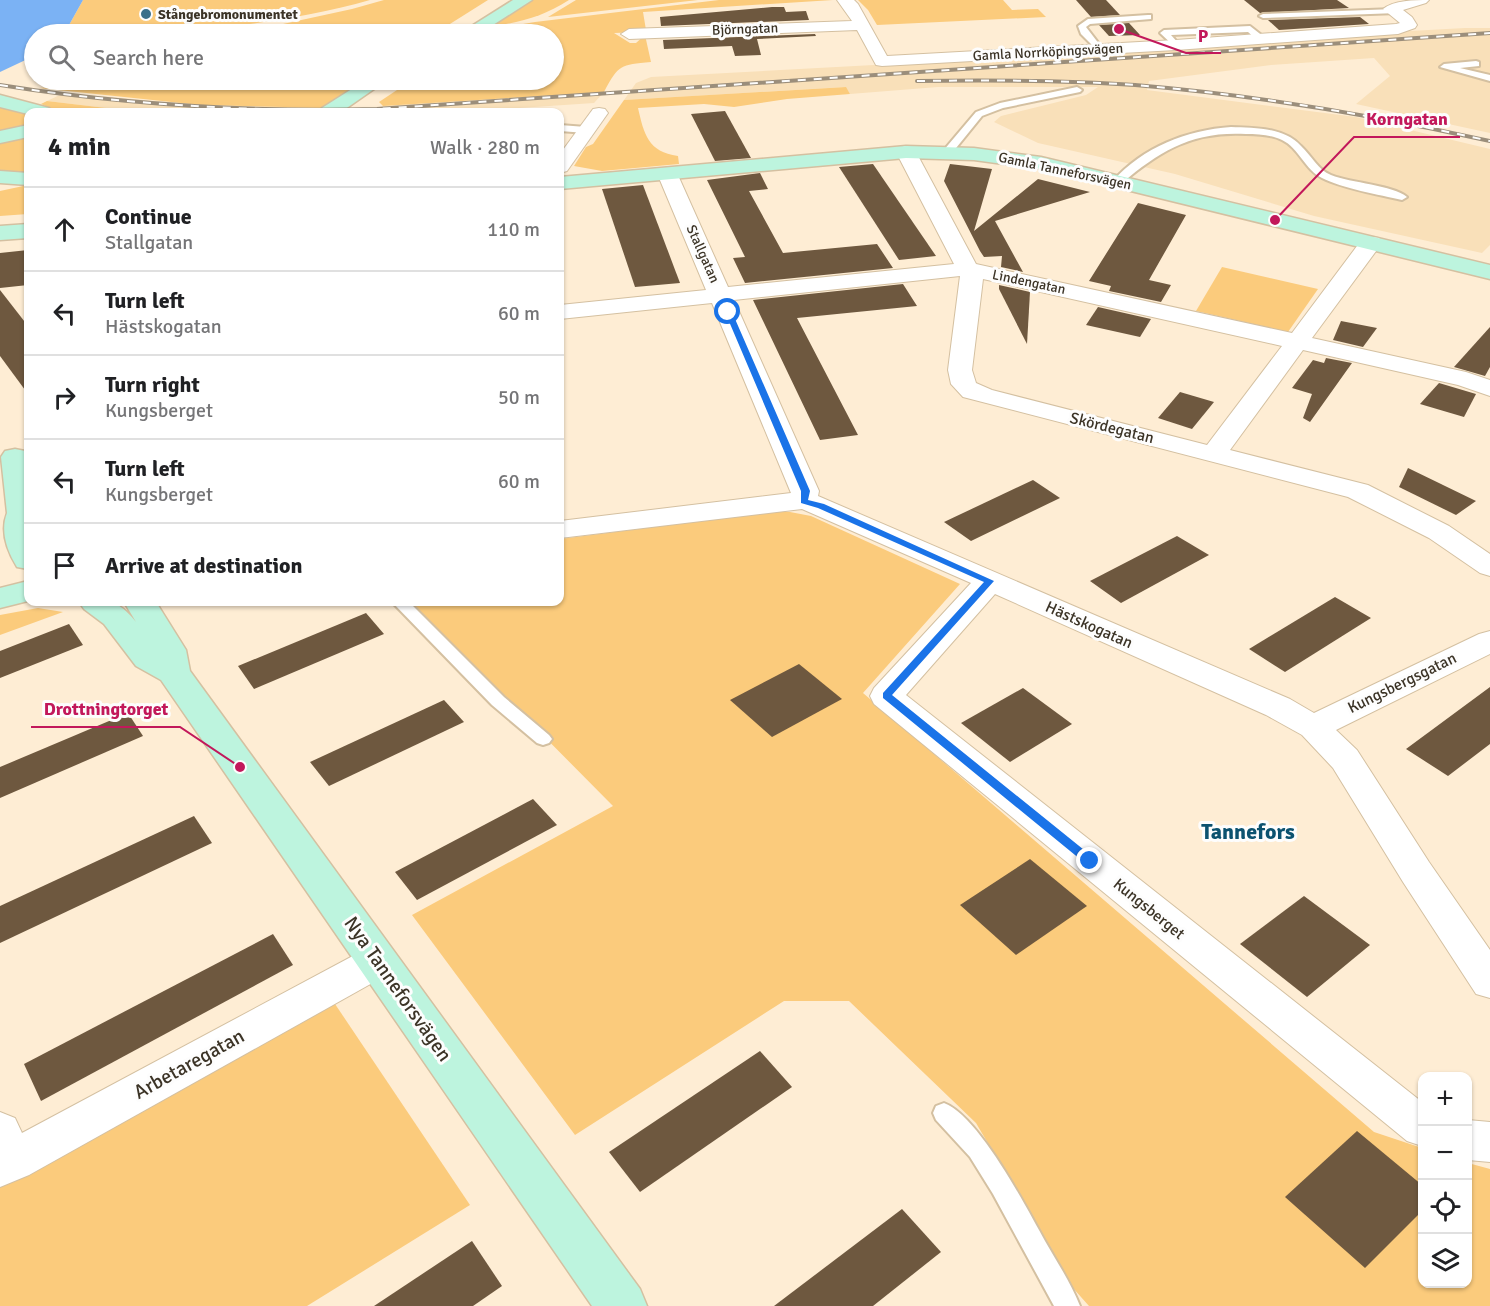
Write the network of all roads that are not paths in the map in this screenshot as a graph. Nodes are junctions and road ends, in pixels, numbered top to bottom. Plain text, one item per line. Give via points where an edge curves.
1 (499, 0) edge
2 (524, 0) edge
3 (845, 0) edge
4 (1420, 0) edge
5 (1137, 6) dead end
6 (1388, 6) edge
7 (1263, 16) dead end
8 (1148, 17) junction
9 (470, 24) edge
10 (477, 24) edge
11 (861, 25) junction
12 (629, 34) dead end
13 (1170, 39) junction
14 (1099, 49) junction
15 (1483, 65) edge
16 (1490, 78) edge
17 (371, 90) edge
18 (377, 90) edge
19 (1077, 90) dead end
20 (0, 101) edge
21 (27, 108) edge
22 (337, 108) edge
23 (357, 108) edge
24 (599, 113) dead end
25 (564, 128) edge
26 (586, 130) junction
27 (24, 132) edge
28 (0, 137) edge
29 (948, 151) junction
30 (906, 152) junction
31 (564, 161) edge
32 (667, 173) junction
33 (0, 177) edge
34 (24, 179) edge
35 (24, 179) edge
36 (1118, 181) junction
37 (564, 183) edge
38 (0, 184) edge
39 (1402, 196) dead end
40 (24, 231) edge
41 (0, 233) edge
42 (1371, 243) junction
43 (967, 269) junction
44 (1490, 272) edge
45 (721, 295) junction
46 (564, 312) edge
47 (1298, 341) junction
48 (1490, 389) edge
49 (15, 452) edge
50 (1214, 454) junction
51 (804, 501) junction
52 (17, 518) edge
53 (564, 529) edge
54 (24, 554) edge
55 (1490, 567) edge
56 (990, 581) junction
57 (24, 592) edge
58 (0, 598) edge
59 (100, 606) edge
60 (142, 606) edge
61 (404, 606) edge
62 (1490, 641) edge
63 (173, 672) junction
64 (1314, 727) junction
65 (543, 739) dead end
66 (378, 961) junction
67 (1490, 982) edge
68 (944, 1113) dead end
69 (1421, 1126) edge
70 (1472, 1140) edge
71 (1490, 1142) edge
72 (4, 1153) edge
73 (622, 1306) edge
74 (1068, 1306) edge

1 - 9 main road
2 - 10 main road
3 - 11 street
4 - 6 street
5 - 8 lane
6 - 7 lane
6 - 13 street, Gamla Norrköpingsvägen via 1408,26 1261,39
8 - 13 lane
8 - 14 lane via 1088,22 1082,26 1084,32
11 - 12 street, Björngatan
11 - 14 street, Gamla Norrköpingsvägen via 882,61
13 - 14 street, Gamla Norrköpingsvägen
15 - 16 lane via 1444,67
17 - 22 main road
18 - 23 main road
19 - 29 lane via 979,114
20 - 21 main road
24 - 26 street
25 - 26 lane
26 - 31 street
27 - 28 main road
29 - 30 main road, Gamla Tanneforsvägen
29 - 36 main road, Gamla Tanneforsvägen via 1022,159
30 - 32 main road, Gamla Tanneforsvägen
30 - 43 street, Skördegatan
32 - 37 main road, Gamla Tanneforsvägen
32 - 45 street, Stallgatan
33 - 34 main road
35 - 38 main road
36 - 39 lane via 1175,139 1200,132 1237,130 1286,138 1304,153 1316,171 1327,177
36 - 42 main road, Gamla Tanneforsvägen
40 - 41 main road
42 - 44 main road, Gamla Tanneforsvägen
42 - 47 street
43 - 45 street, Lindengatan
43 - 47 street, Lindengatan
43 - 50 street, Skördegatan via 972,278 960,370 967,389
45 - 46 street, Lindengatan
45 - 51 street, Stallgatan via 805,491
47 - 48 street, Lindengatan via 1466,379
47 - 50 street
49 - 52 main road
50 - 55 street, Skördegatan via 1358,491 1439,531
51 - 53 street, Hästskogatan
51 - 56 street, Hästskogatan
52 - 54 main road via 16,536
56 - 64 street, Hästskogatan via 1278,707
56 - 69 street, Kungsberget via 886,696
57 - 58 main road
59 - 63 main road, Nya Tanneforsvägen via 115,617 148,658
60 - 63 main road, Nya Tanneforsvägen via 170,650
61 - 65 lane via 498,701
62 - 64 street, Kungsbergsgatan
63 - 66 main road, Nya Tanneforsvägen
64 - 67 street, Hästskogatan via 1345,759
66 - 72 street, Arbetaregatan
66 - 73 main road, Nya Tanneforsvägen
68 - 74 lane via 978,1150
70 - 71 street

